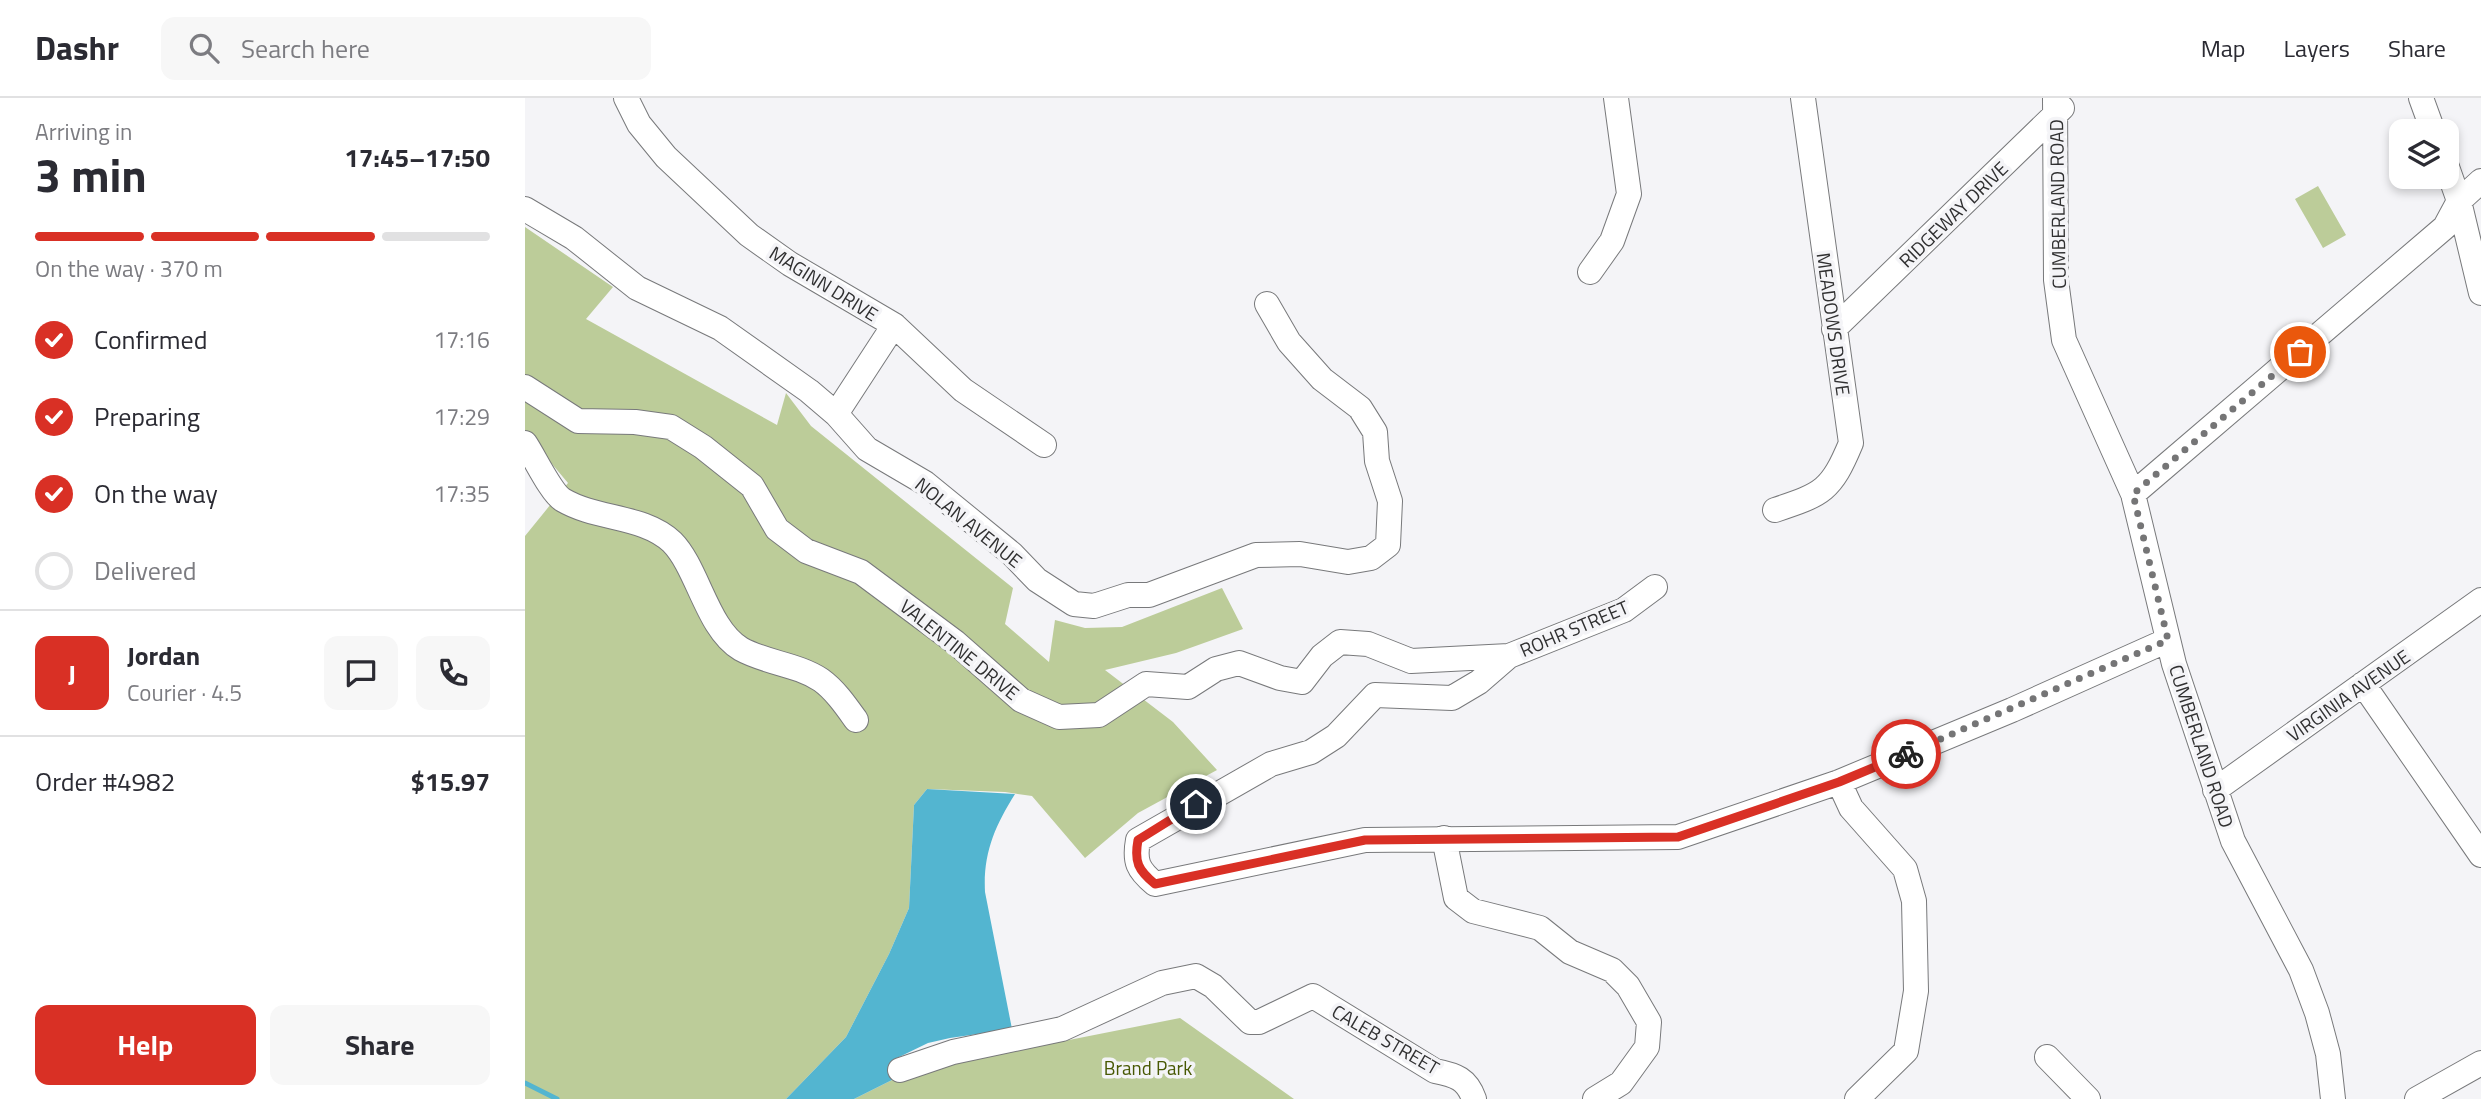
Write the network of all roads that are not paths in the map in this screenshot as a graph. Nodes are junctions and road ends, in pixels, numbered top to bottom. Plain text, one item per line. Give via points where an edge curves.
1 (626, 98) edge
2 (1616, 98) edge
3 (1803, 98) edge
4 (2421, 98) edge
5 (2061, 103) edge
6 (2429, 119) edge
7 (2481, 181) edge
8 (2455, 189) edge
9 (2459, 201) junction
10 (525, 209) edge
11 (1590, 272) dead end
12 (2481, 293) edge
13 (1267, 304) dead end
14 (894, 326) junction
15 (1834, 329) junction
16 (525, 387) edge
17 (836, 414) junction
18 (525, 443) edge
19 (1044, 445) dead end
20 (2133, 494) junction
21 (1775, 510) dead end
22 (1655, 587) dead end
23 (2481, 600) edge
24 (2168, 640) junction
25 (1509, 656) junction
26 (2363, 684) junction
27 (856, 720) dead end
28 (1839, 782) junction
29 (2215, 790) junction
30 (1444, 838) junction
31 (2481, 855) edge
32 (2047, 1056) dead end
33 (2481, 1063) edge
34 (900, 1070) dead end
35 (1474, 1099) edge
36 (1595, 1099) edge
37 (1857, 1099) edge
38 (2088, 1099) edge
39 (2333, 1099) edge
40 (2417, 1099) edge

1 - 14 street, MAGINN DRIVE via 639,124 666,157 749,235
2 - 11 street via 1629,194 1612,241
3 - 15 street, MEADOWS DRIVE
4 - 6 street
5 - 15 street, RIDGEWAY DRIVE
5 - 20 street, CUMBERLAND ROAD via 2056,280 2064,340
7 - 9 street
8 - 9 street
9 - 12 street
9 - 20 street via 2445,228
10 - 17 street, NOLAN AVENUE via 575,238 637,288 720,328
13 - 17 street, NOLAN AVENUE via 1289,342 1322,379 1360,408 1375,432 1377,461 1390,501 1388,545 1371,558 1348,562 1300,554 1256,555 1149,595 1128,595 1094,606 1074,604 1037,580 925,483 867,449
14 - 17 street
14 - 19 street, MAGINN DRIVE via 963,390
15 - 21 street, MEADOWS DRIVE via 1850,443 1837,476 1817,496
16 - 25 street, VALENTINE DRIVE via 578,421 671,427 703,446 752,486 777,529 806,551 861,572 955,642 1021,700 1059,717 1099,715 1146,684 1188,687 1216,669 1238,663 1302,681 1340,642 1368,644 1411,661
18 - 27 street via 561,499 605,517 644,525 672,543 708,611 739,648 820,680
20 - 24 street, CUMBERLAND ROAD
22 - 25 street, ROHR STREET via 1624,610
23 - 26 street, VIRGINIA AVENUE
24 - 28 street
24 - 29 street, CUMBERLAND ROAD
25 - 30 street, ROHR STREET via 1452,698 1375,695 1336,736 1311,751 1271,764 1138,840 1135,856 1139,870 1155,884 1365,840
26 - 29 street, VIRGINIA AVENUE
26 - 31 street
28 - 30 street via 1678,837
28 - 37 street via 1851,808 1905,869 1914,901 1916,991 1906,1051
29 - 39 street, CUMBERLAND ROAD via 2233,841 2301,970 2328,1054
30 - 36 street via 1455,898 1473,911 1540,928 1570,952 1612,970 1641,1005 1649,1022 1647,1047 1621,1083
32 - 38 street
33 - 40 street
34 - 35 street, CALEB STREET via 953,1052 1062,1029 1162,983 1196,976 1250,1022 1313,996 1435,1071 1454,1074 1469,1084

